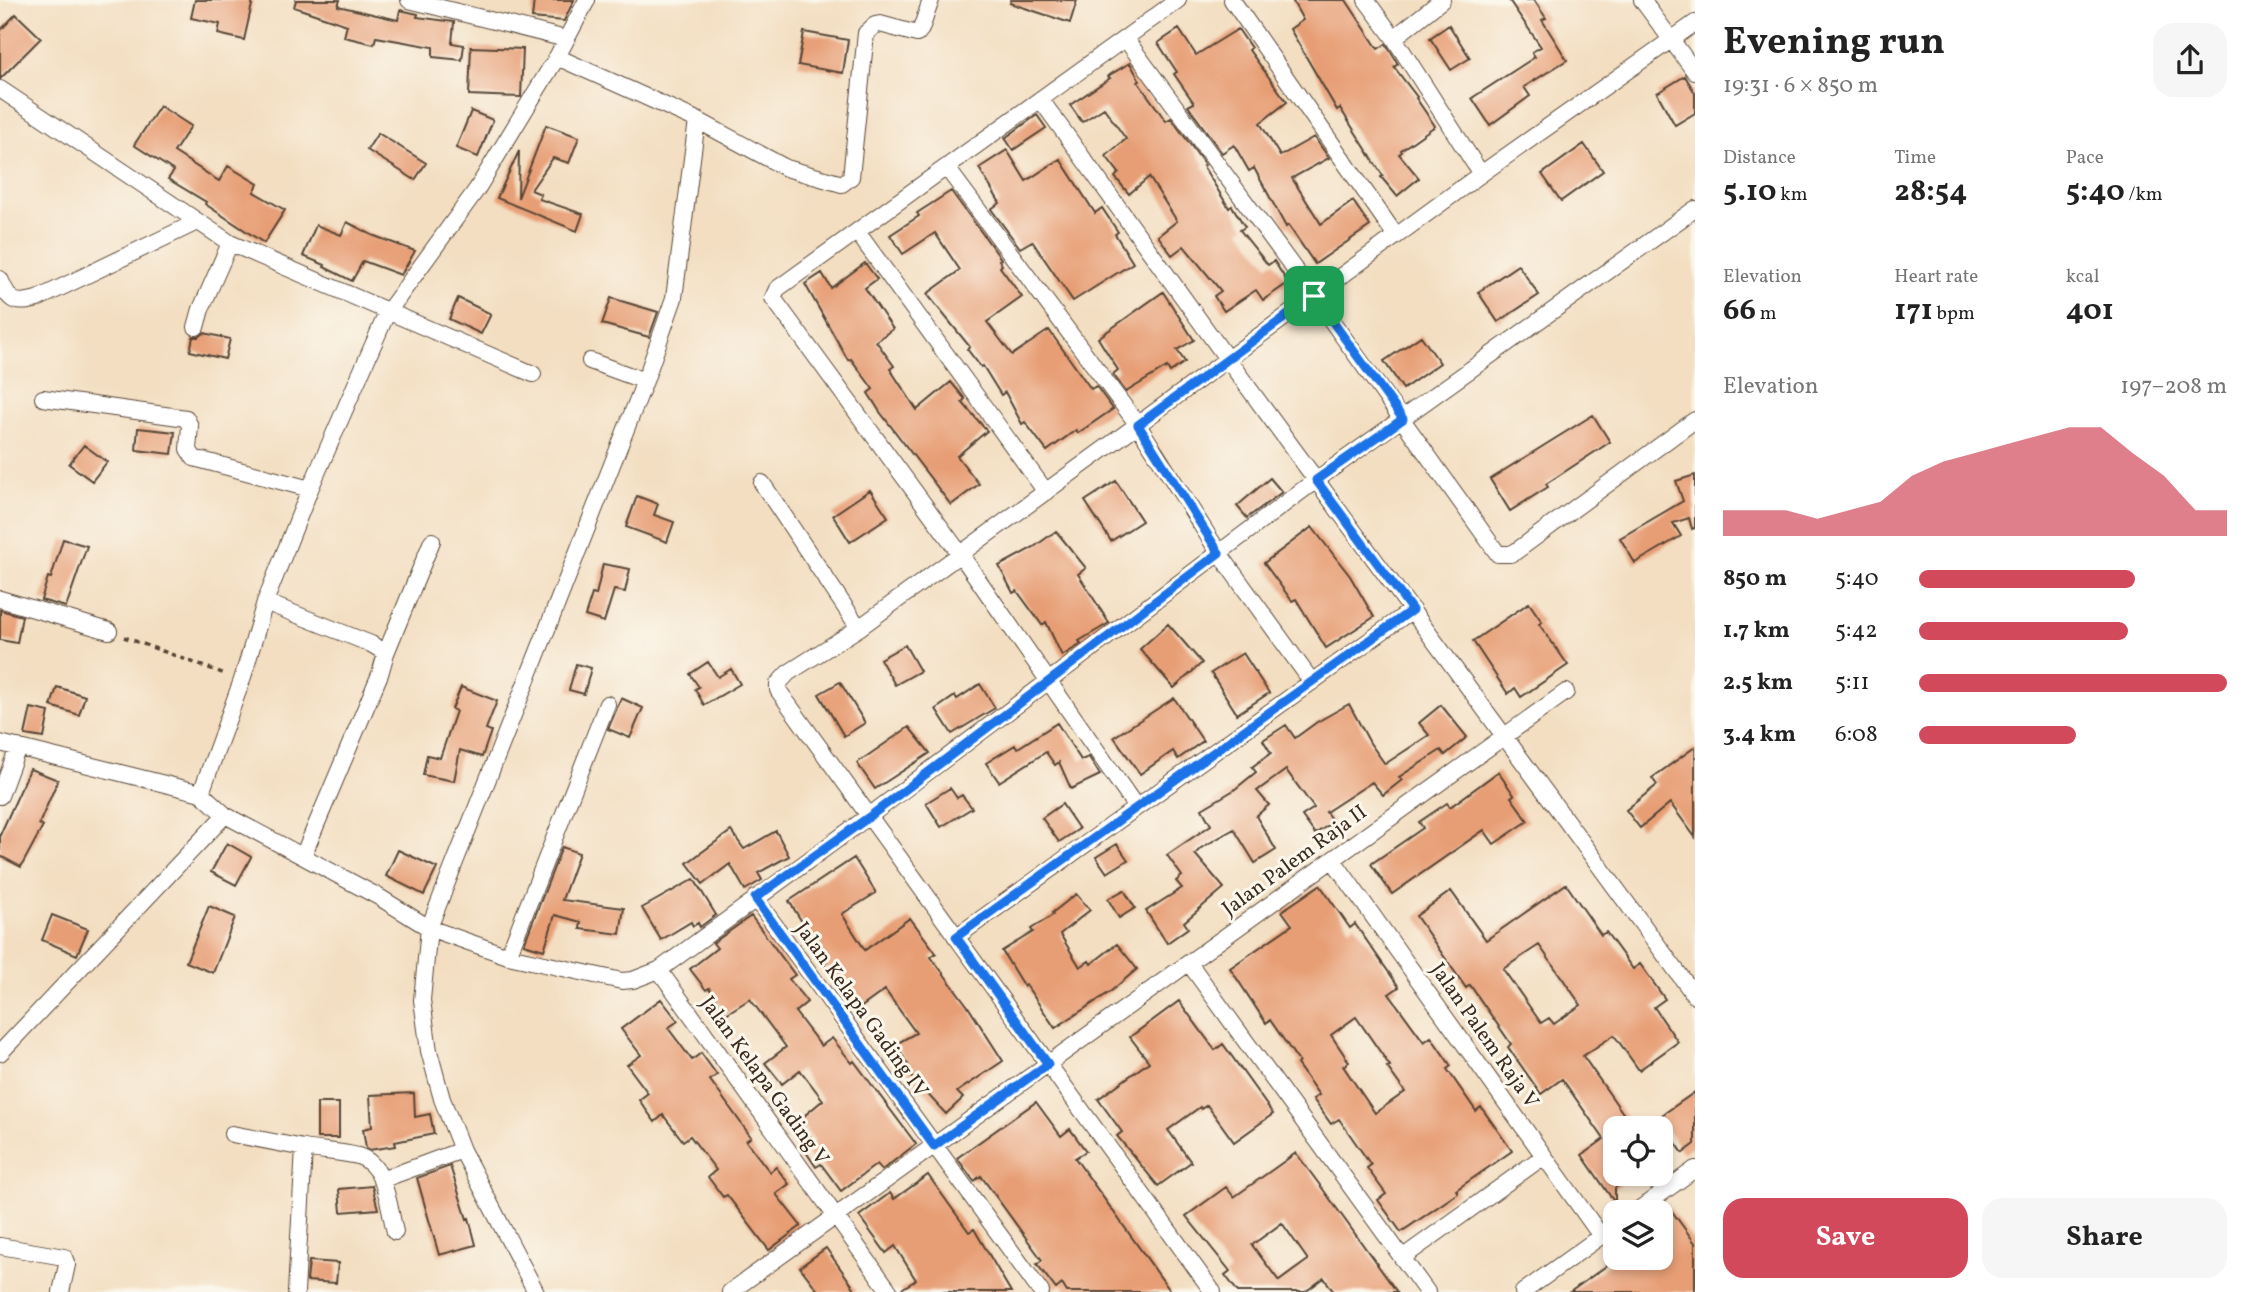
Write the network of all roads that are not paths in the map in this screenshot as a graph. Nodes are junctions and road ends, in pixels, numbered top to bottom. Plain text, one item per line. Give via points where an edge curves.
1 (409, 0) edge
2 (587, 0) edge
3 (931, 0) edge
4 (1178, 0) edge
5 (1232, 0) edge
6 (1366, 0) edge
7 (1442, 0) edge
8 (1642, 0) edge
9 (1695, 23) edge
10 (1125, 38) junction
11 (1394, 38) junction
12 (566, 39) junction
13 (1672, 41) junction
14 (557, 57) junction
15 (1695, 72) edge
16 (0, 89) edge
17 (1041, 100) junction
18 (697, 120) junction
19 (947, 168) junction
20 (1481, 174) junction
21 (1695, 209) edge
22 (197, 222) junction
23 (858, 233) junction
24 (1396, 236) junction
25 (230, 243) junction
26 (0, 279) edge
27 (1314, 296) junction
28 (387, 313) junction
29 (196, 327) dead end
30 (1228, 360) junction
31 (590, 361) dead end
32 (533, 374) dead end
33 (645, 381) junction
34 (43, 398) dead end
35 (1403, 419) junction
36 (1695, 419) edge
37 (1138, 425) junction
38 (1316, 480) junction
39 (762, 483) dead end
40 (310, 489) junction
41 (1046, 492) junction
42 (432, 541) dead end
43 (1219, 553) junction
44 (961, 555) junction
45 (0, 599) edge
46 (265, 602) junction
47 (1412, 610) junction
48 (859, 628) junction
49 (109, 631) road end
50 (386, 653) junction
51 (1048, 681) junction
52 (1312, 682) junction
53 (1566, 692) dead end
54 (607, 704) dead end
55 (1504, 736) junction
56 (0, 743) edge
57 (18, 747) junction
58 (201, 793) junction
59 (0, 796) edge
60 (1136, 807) junction
61 (225, 814) junction
62 (869, 817) junction
63 (303, 856) junction
64 (1333, 859) junction
65 (755, 898) junction
66 (429, 928) junction
67 (956, 937) junction
68 (508, 956) junction
69 (1189, 963) junction
70 (659, 970) junction
71 (1695, 996) edge
72 (0, 1053) edge
73 (1048, 1064) junction
74 (232, 1134) dead end
75 (934, 1146) junction
76 (304, 1148) junction
77 (462, 1150) junction
78 (1544, 1156) junction
79 (1695, 1169) edge
80 (381, 1180) junction
81 (1651, 1200) edge
82 (836, 1217) junction
83 (395, 1232) dead end
84 (1601, 1236) joint
85 (0, 1246) edge
86 (1402, 1258) junction
87 (737, 1290) edge
88 (61, 1292) edge
89 (296, 1292) edge
90 (536, 1292) edge
91 (890, 1292) edge
92 (1041, 1292) edge
93 (1213, 1292) edge
94 (1427, 1292) edge
95 (1523, 1292) edge

1 - 12 street
2 - 12 street
3 - 18 street via 916,34 880,24 866,33 851,177 846,182 837,184 786,168
4 - 10 street
5 - 24 street
6 - 11 street
7 - 11 street
8 - 13 street
9 - 13 street
10 - 17 street
10 - 27 street
11 - 20 street
12 - 14 street
13 - 15 street
13 - 20 street
14 - 18 street
14 - 28 street via 477,189
16 - 22 street
17 - 19 street
17 - 30 street
18 - 33 street via 674,298
19 - 23 street
19 - 37 street
20 - 24 street
21 - 35 street
22 - 25 street
22 - 26 street via 29,301 16,302
23 - 41 street
23 - 44 street via 777,289 772,298
24 - 27 street
25 - 28 street
25 - 29 street
27 - 30 street
27 - 35 street
28 - 32 street
28 - 40 street
30 - 37 street
30 - 38 street
31 - 33 street
33 - 66 street
34 - 40 street via 186,418 188,449 194,458
35 - 36 street via 1504,555 1515,552
35 - 38 street
37 - 41 street
37 - 43 street
38 - 43 street
38 - 47 street
39 - 48 street
40 - 46 street
41 - 44 street
42 - 50 street
43 - 51 street
43 - 52 street
44 - 48 street
44 - 51 street
45 - 49 street
46 - 50 street
46 - 58 street
47 - 52 street
47 - 55 street
48 - 62 street via 788,673 778,690
50 - 63 street
51 - 60 street
51 - 62 street
52 - 60 street
53 - 55 street, Jalan Palem Raja II
54 - 68 street
55 - 64 street, Jalan Palem Raja II
55 - 71 street
56 - 57 street
57 - 58 street
57 - 59 street
58 - 61 street
60 - 67 street
61 - 63 street
61 - 72 street
62 - 65 street
62 - 67 street
63 - 66 street
64 - 69 street, Jalan Palem Raja II
64 - 78 street, Jalan Palem Raja V
65 - 70 street
65 - 75 street, Jalan Kelapa Gading IV
66 - 68 street
66 - 77 street via 422,1000 429,1051
67 - 73 street
68 - 70 street via 622,981
69 - 73 street, Jalan Palem Raja II
69 - 86 street
70 - 82 street, Jalan Kelapa Gading V
73 - 75 street, Jalan Palem Raja II
73 - 93 street
74 - 76 street
75 - 82 street, Jalan Palem Raja II
75 - 92 street, Jalan Kelapa Gading IV
76 - 80 street via 360,1157 376,1169
76 - 89 street
77 - 80 street
77 - 90 street
78 - 84 street, Jalan Palem Raja V
78 - 86 street
79 - 81 street
80 - 83 street
82 - 87 street, Jalan Palem Raja II
82 - 91 street, Jalan Kelapa Gading V
84 - 95 street
85 - 88 street via 64,1257
86 - 94 street

